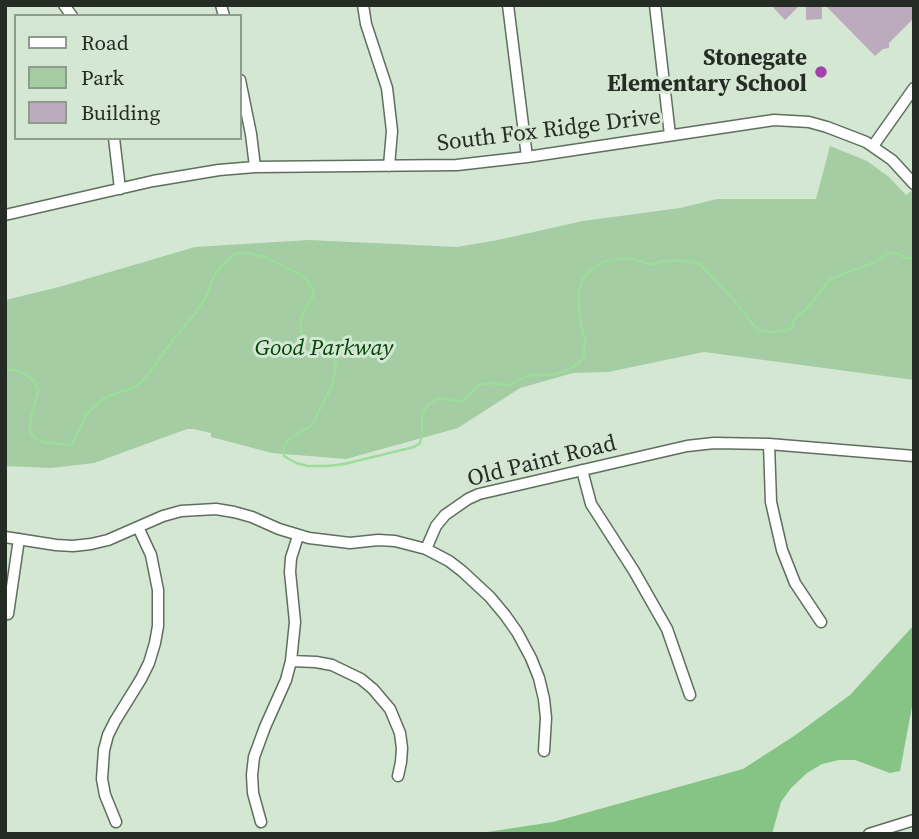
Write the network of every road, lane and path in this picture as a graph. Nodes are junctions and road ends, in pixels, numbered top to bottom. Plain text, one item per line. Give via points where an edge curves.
1 (363, 5) edge
2 (508, 5) edge
3 (655, 5) edge
4 (914, 88) edge
5 (242, 90) edge
6 (670, 135) junction
7 (114, 140) edge
8 (873, 146) junction
9 (527, 157) junction
10 (389, 166) junction
11 (256, 167) junction
12 (914, 184) edge
13 (120, 189) junction
14 (5, 215) edge
15 (769, 444) junction
16 (914, 456) edge
17 (582, 470) junction
18 (138, 527) junction
19 (298, 536) junction
20 (5, 537) edge
21 (19, 539) junction
22 (426, 549) junction
23 (8, 614) dead end
24 (821, 622) dead end
25 (291, 661) junction
26 (690, 695) dead end
27 (544, 751) dead end
28 (398, 776) dead end
29 (914, 820) edge
30 (116, 822) dead end
31 (261, 822) dead end
32 (869, 834) edge

1 - 10 street via 391,109
2 - 9 street
3 - 6 street
4 - 8 street
5 - 11 street
6 - 8 street, South Fox Ridge Drive via 793,120 827,127
6 - 9 street, South Fox Ridge Drive
7 - 13 street
8 - 12 street, South Fox Ridge Drive
9 - 10 street, South Fox Ridge Drive
10 - 11 street, South Fox Ridge Drive
11 - 13 street, South Fox Ridge Drive
13 - 14 street, South Fox Ridge Drive
15 - 16 street, Old Paint Road
15 - 17 street, Old Paint Road via 687,446
15 - 24 street via 771,502 782,550 795,583
17 - 22 street, Old Paint Road via 468,499 445,515
17 - 26 street via 592,504 667,629
18 - 19 street via 163,516 216,509 252,517
18 - 21 street via 108,540 73,546
18 - 30 street via 151,555 158,590 158,626 149,663 115,721 104,750 104,795
19 - 22 street via 395,541
19 - 25 street via 290,572 295,622
20 - 21 street
21 - 23 street
22 - 27 street via 462,571 517,632 544,699
25 - 28 street via 347,671 380,696 400,733
25 - 31 street via 254,757 253,793
29 - 32 street

